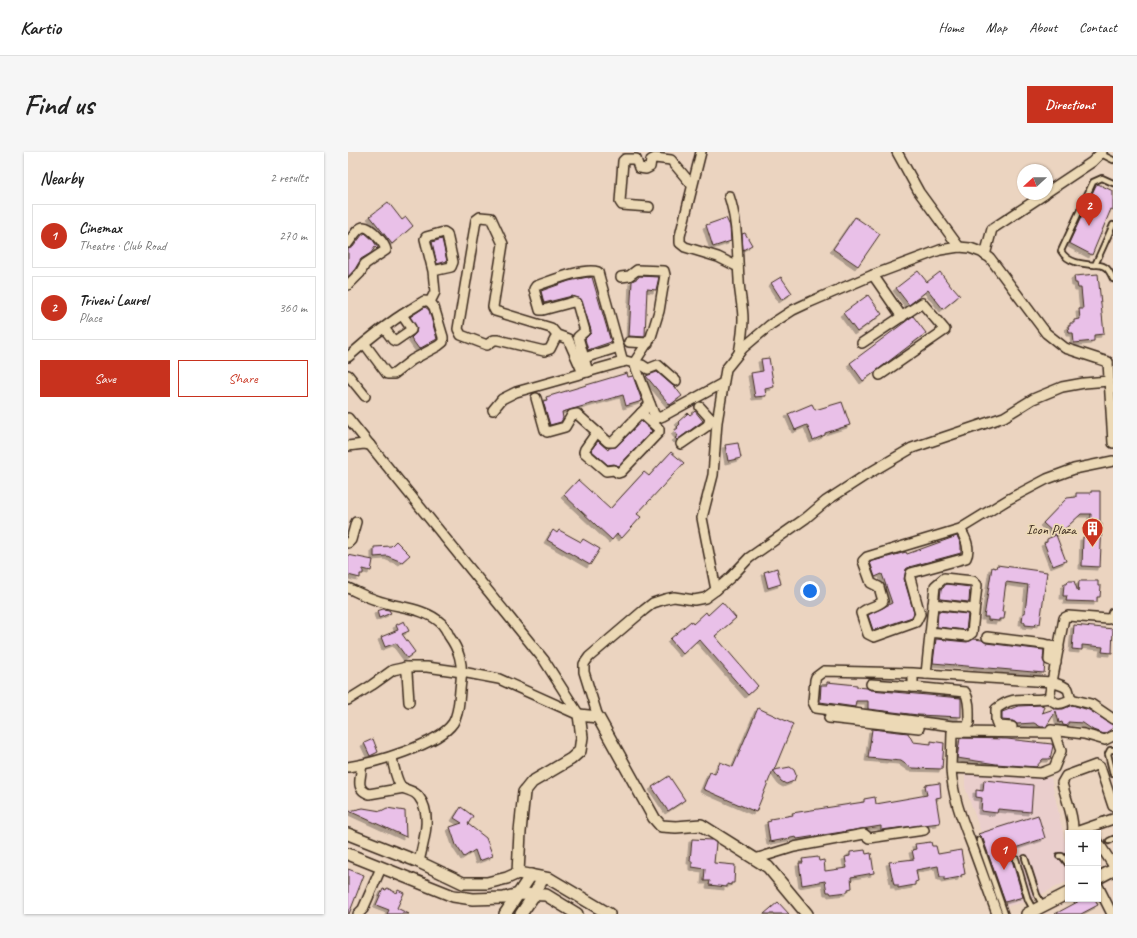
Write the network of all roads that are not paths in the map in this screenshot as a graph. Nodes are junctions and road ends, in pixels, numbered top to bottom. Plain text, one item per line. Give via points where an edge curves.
1 (701, 152) edge
2 (897, 152) edge
3 (1101, 153) edge
4 (1113, 160) edge
5 (1113, 183) edge
6 (692, 185) junction
7 (1053, 188) edge
8 (729, 196) dead end
9 (1036, 200) edge
10 (649, 207) dead end
11 (1113, 225) edge
12 (348, 243) edge
13 (959, 247) junction
14 (985, 255) junction
15 (1094, 265) junction
16 (738, 267) junction
17 (433, 271) dead end
18 (873, 275) junction
19 (621, 277) dead end
20 (1113, 279) edge
21 (348, 285) edge
22 (430, 302) junction
23 (402, 315) junction
24 (902, 317) junction
25 (384, 328) junction
26 (557, 335) junction
27 (629, 342) dead end
28 (364, 343) junction
29 (648, 343) junction
30 (862, 343) dead end
31 (619, 347) junction
32 (739, 353) junction
33 (348, 357) edge
34 (584, 358) junction
35 (1110, 359) edge
36 (623, 362) junction
37 (634, 363) junction
38 (586, 373) junction
39 (348, 375) edge
40 (880, 375) dead end
41 (676, 381) dead end
42 (1109, 381) junction
43 (723, 382) junction
44 (365, 396) dead end
45 (536, 398) dead end
46 (650, 404) junction
47 (700, 407) dead end
48 (493, 410) dead end
49 (641, 413) junction
50 (348, 418) edge
51 (714, 420) junction
52 (597, 432) junction
53 (1113, 438) edge
54 (681, 444) dead end
55 (1113, 444) edge
56 (370, 445) junction
57 (348, 446) edge
58 (1113, 461) edge
59 (356, 522) dead end
60 (960, 529) junction
61 (348, 543) edge
62 (348, 588) edge
63 (716, 590) junction
64 (933, 604) junction
65 (974, 609) junction
66 (1113, 613) edge
67 (930, 632) junction
68 (987, 637) dead end
69 (1054, 647) junction
70 (405, 667) junction
71 (462, 672) junction
72 (913, 673) junction
73 (926, 674) junction
74 (953, 676) junction
75 (1052, 682) junction
76 (871, 684) dead end
77 (913, 687) junction
78 (952, 691) junction
79 (1049, 698) junction
80 (1071, 699) junction
81 (348, 700) edge
82 (409, 702) dead end
83 (580, 715) junction
84 (598, 717) junction
85 (829, 718) dead end
86 (1113, 719) edge
87 (952, 732) junction
88 (1113, 736) edge
89 (1113, 750) edge
90 (392, 756) junction
91 (361, 765) junction
92 (348, 767) edge
93 (951, 768) junction
94 (1113, 774) edge
95 (404, 788) junction
96 (1113, 806) edge
97 (1113, 819) edge
98 (924, 830) dead end
99 (1073, 830) edge
100 (1091, 830) edge
101 (348, 834) edge
102 (979, 840) dead end
103 (1101, 847) edge
104 (348, 854) edge
105 (1059, 856) dead end
106 (406, 857) junction
107 (1025, 858) dead end
108 (755, 859) junction
109 (1016, 859) dead end
110 (1065, 860) edge
111 (419, 862) junction
112 (1113, 865) edge
113 (381, 868) junction
114 (1113, 870) edge
115 (518, 873) junction
116 (398, 875) junction
117 (531, 875) junction
118 (1101, 876) edge
119 (507, 878) junction
120 (543, 878) junction
121 (1101, 892) edge
122 (534, 895) junction
123 (1065, 895) edge
124 (515, 896) junction
125 (1035, 910) edge
126 (358, 914) edge
127 (505, 914) edge
128 (521, 914) edge
129 (577, 914) edge
130 (609, 914) edge
131 (807, 914) edge
132 (997, 914) edge
133 (1005, 914) edge
134 (1112, 914) edge

1 - 6 street
2 - 13 street via 919,192
3 - 4 lane
3 - 7 street
5 - 15 lane via 1102,178 1094,182 1061,251 1070,260
6 - 10 street via 671,160 655,158 651,160 650,167 639,168 636,159 625,159 620,202
6 - 16 street via 680,244
8 - 16 street via 733,210
9 - 14 street via 992,229
11 - 15 lane
12 - 21 street via 359,229 367,227 386,246 386,250 365,264
13 - 14 street via 970,248
13 - 18 street via 940,250
14 - 35 street via 990,258 1054,341 1065,348
15 - 20 lane via 1101,264 1106,267
16 - 32 street via 743,319
17 - 22 street via 435,292
18 - 24 street
18 - 32 street via 793,310 770,325
19 - 29 street via 629,276 637,270 664,271 659,311
22 - 23 street via 424,301
22 - 28 street via 434,307 443,342 394,374 387,374
23 - 25 street
23 - 25 street via 411,330 395,341
24 - 30 street
24 - 40 street via 922,303 945,330
25 - 28 street
26 - 26 street via 551,328 495,311 493,307 503,244 491,218 480,217 476,220 458,329 461,335 487,345 498,340 544,351 550,349
26 - 38 street via 568,338
27 - 29 street
28 - 33 street
29 - 37 street
31 - 34 street
31 - 34 street via 598,272 584,271 536,286 534,290 540,310 577,303 585,331 578,337
31 - 36 street
32 - 43 street via 726,369
34 - 38 street
35 - 42 street
36 - 37 street
36 - 38 street
37 - 41 street via 642,365 646,372 658,365
37 - 46 street
38 - 48 street via 516,392 502,399
39 - 44 street
42 - 53 street
42 - 63 street via 1062,387 1034,398 1004,417 912,448 826,501 744,562
43 - 46 street via 658,418
43 - 51 street
45 - 52 street via 547,432 565,427 572,414 577,414
46 - 49 street
47 - 51 street
49 - 52 street via 613,442 608,442
49 - 52 street via 659,429 659,432 621,472 606,471 584,452
50 - 56 street
51 - 54 street
51 - 63 street via 713,475 702,518
53 - 55 street
56 - 57 street
56 - 83 street via 544,660
58 - 60 street via 1074,469 1047,479
59 - 61 street
60 - 60 street via 867,557 863,561 871,583 879,587 883,601 861,613 868,634 874,637 916,622 920,614 910,578 911,572 966,558 968,553 965,537
62 - 71 street via 374,600 429,614 442,624 456,646 462,661
63 - 84 street via 705,598 694,600 674,597 653,603 589,657 584,664 584,672
64 - 65 street
64 - 65 street via 935,586 944,578 973,581 977,585
64 - 67 street
65 - 67 street via 972,633 968,636
66 - 69 street via 1108,619 1068,616 1064,618
67 - 73 street
68 - 69 street
69 - 75 street via 1056,663
70 - 71 street via 427,666
70 - 81 street via 393,670
70 - 82 street
71 - 83 street via 499,680
71 - 90 street via 454,721 447,729 420,745
72 - 73 street
72 - 77 street
72 - 78 street via 824,671 816,677 813,702 816,708 966,726 969,722 969,709 965,692
73 - 74 street
74 - 75 street
74 - 78 street
75 - 79 street
75 - 80 street via 1068,690
76 - 77 street
77 - 78 street
79 - 80 street via 1058,704
79 - 88 street via 1018,699 1000,705 996,709 998,726 1069,732 1104,740
80 - 86 street via 1091,704
83 - 84 street
83 - 115 street via 580,751 532,782 524,792
84 - 108 street via 660,826 701,825
85 - 87 street
87 - 93 street
87 - 93 street via 1056,733 1061,751 1054,768 1041,773
89 - 94 lane via 1108,754
90 - 91 street
90 - 95 street via 400,785
91 - 92 street
91 - 95 street via 360,787 364,792 369,794
93 - 132 street via 955,797 964,826
95 - 111 street via 419,797 426,814 426,831
96 - 99 street via 1100,767 1096,765 1066,776 1062,783
97 - 100 street
98 - 108 street via 870,838 864,834 793,848
101 - 106 street
102 - 133 lane
103 - 112 street
104 - 113 street
105 - 110 lane
106 - 111 street
106 - 116 street
107 - 125 lane via 1038,895
108 - 131 street via 768,867
109 - 125 lane via 1028,900
111 - 119 street via 463,883 487,884
113 - 116 street
113 - 126 street via 363,909
114 - 118 street
115 - 117 street
115 - 119 street
116 - 124 street via 453,896 473,899
117 - 120 street
117 - 124 street
119 - 124 street
120 - 122 street
120 - 130 street via 550,879
121 - 134 street
122 - 124 street
122 - 128 street
122 - 129 street via 546,895
123 - 125 street
124 - 127 street

